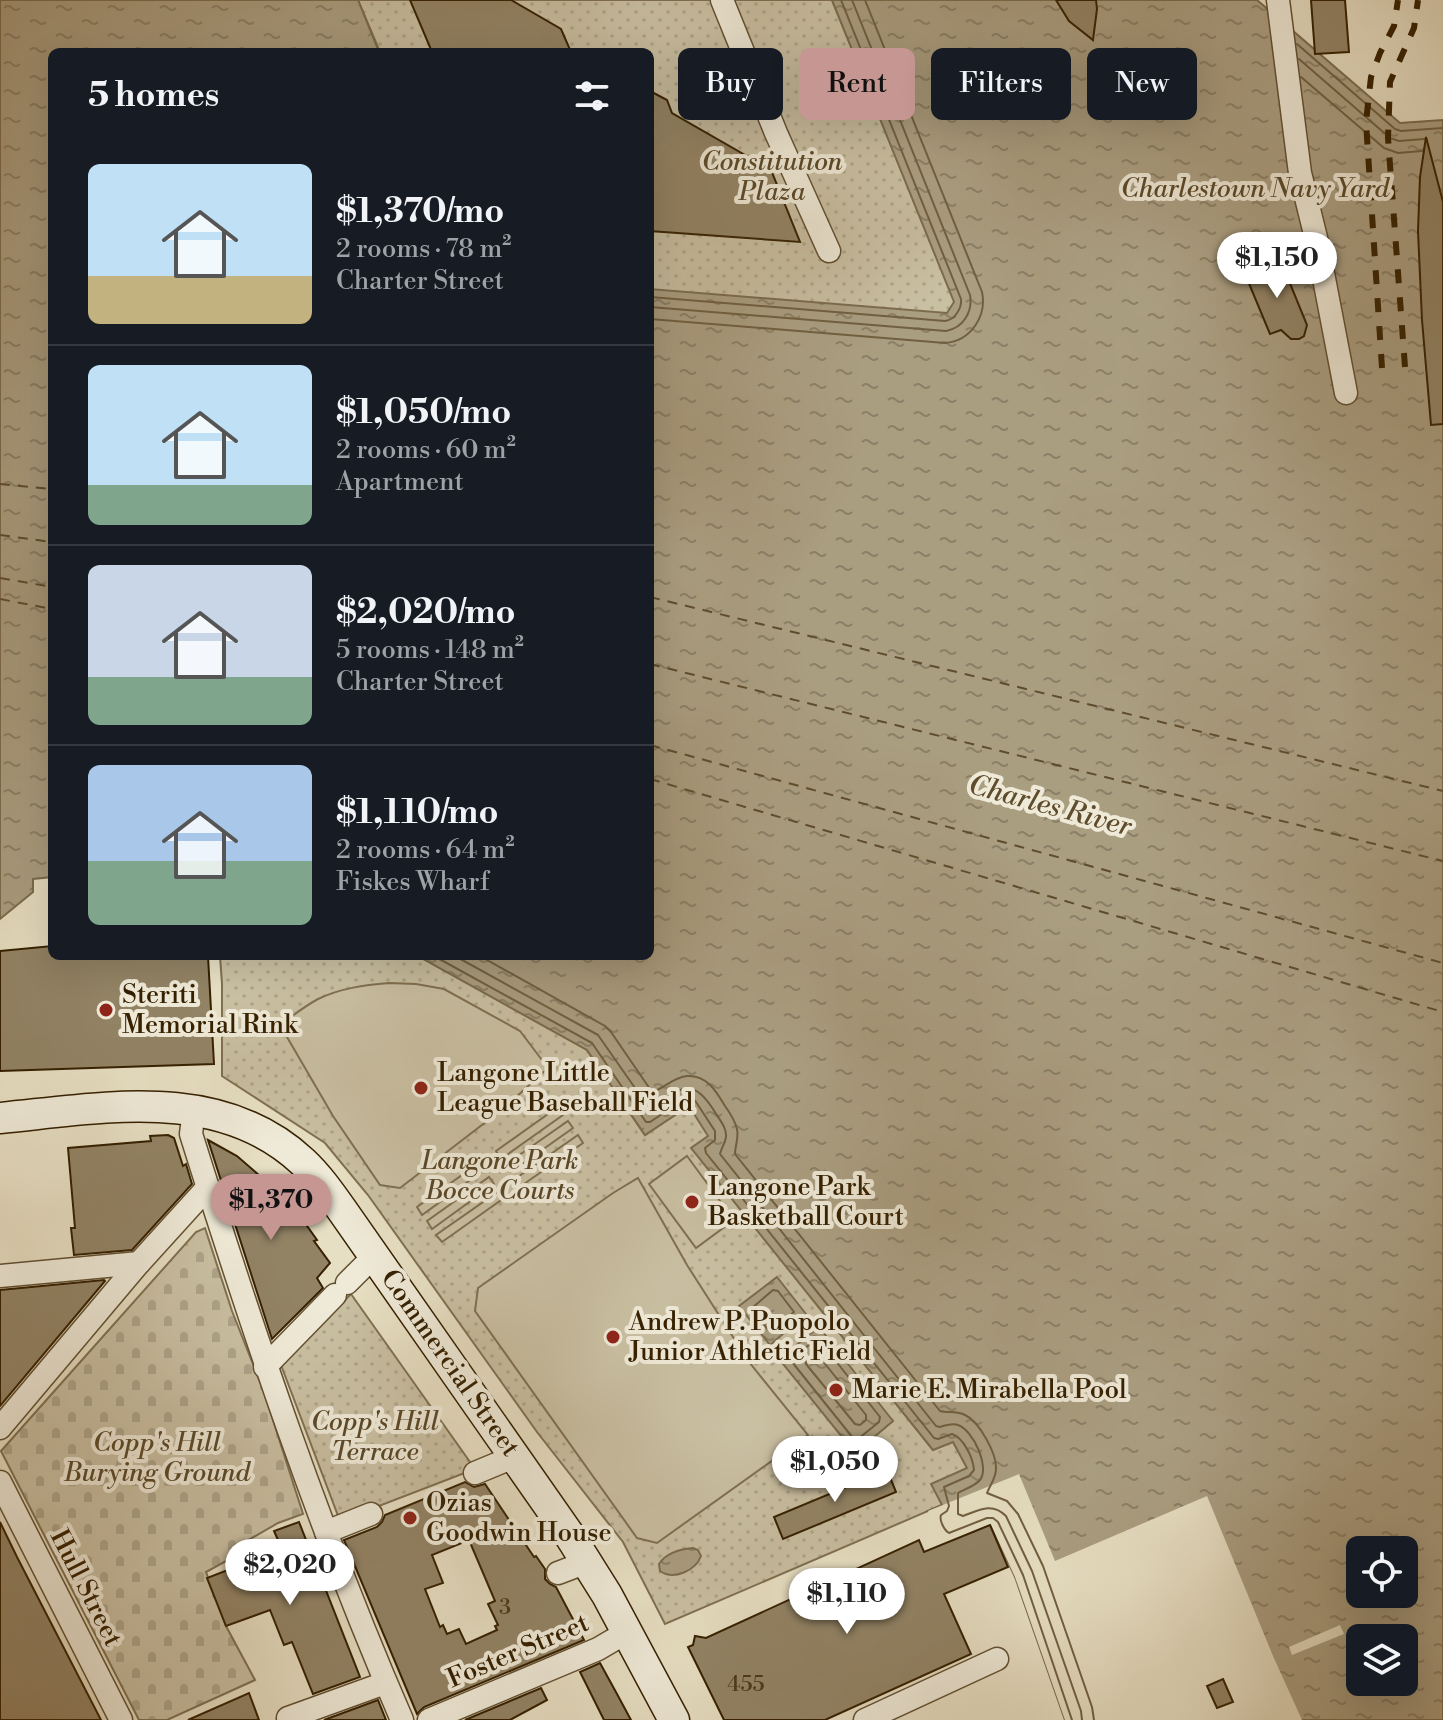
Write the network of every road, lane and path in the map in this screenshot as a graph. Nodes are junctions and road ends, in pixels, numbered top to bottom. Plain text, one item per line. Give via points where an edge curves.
1 (722, 0) edge
2 (1278, 0) edge
3 (829, 251) dead end
4 (1346, 393) dead end
5 (194, 1109) junction
6 (0, 1118) edge
7 (208, 1187) junction
8 (374, 1256) junction
9 (139, 1263) junction
10 (0, 1276) edge
11 (265, 1367) junction
12 (0, 1428) edge
13 (516, 1456) junction
14 (475, 1473) dead end
15 (0, 1482) edge
16 (371, 1514) dead end
17 (326, 1532) junction
18 (587, 1562) junction
19 (558, 1573) dead end
20 (627, 1632) junction
21 (997, 1659) dead end
22 (385, 1683) junction
23 (288, 1718) dead end
24 (121, 1720) edge
25 (402, 1720) edge
26 (429, 1720) edge
27 (674, 1720) edge
28 (865, 1720) edge

1 - 3 street
2 - 4 street via 1300,173
5 - 6 main road, Commercial Street via 135,1106
5 - 7 street via 191,1134
5 - 8 main road, Commercial Street via 227,1117 301,1161
7 - 9 street
7 - 11 street
8 - 11 street
8 - 13 main road, Commercial Street
9 - 10 street
9 - 12 street
11 - 17 street
13 - 14 street
13 - 18 main road, Commercial Street
15 - 24 street, Hull Street
16 - 17 street
17 - 22 street
18 - 19 street
18 - 20 main road, Commercial Street
20 - 26 street, Foster Street via 552,1678
20 - 27 main road, Commercial Street
21 - 28 street
22 - 23 street
22 - 25 street

